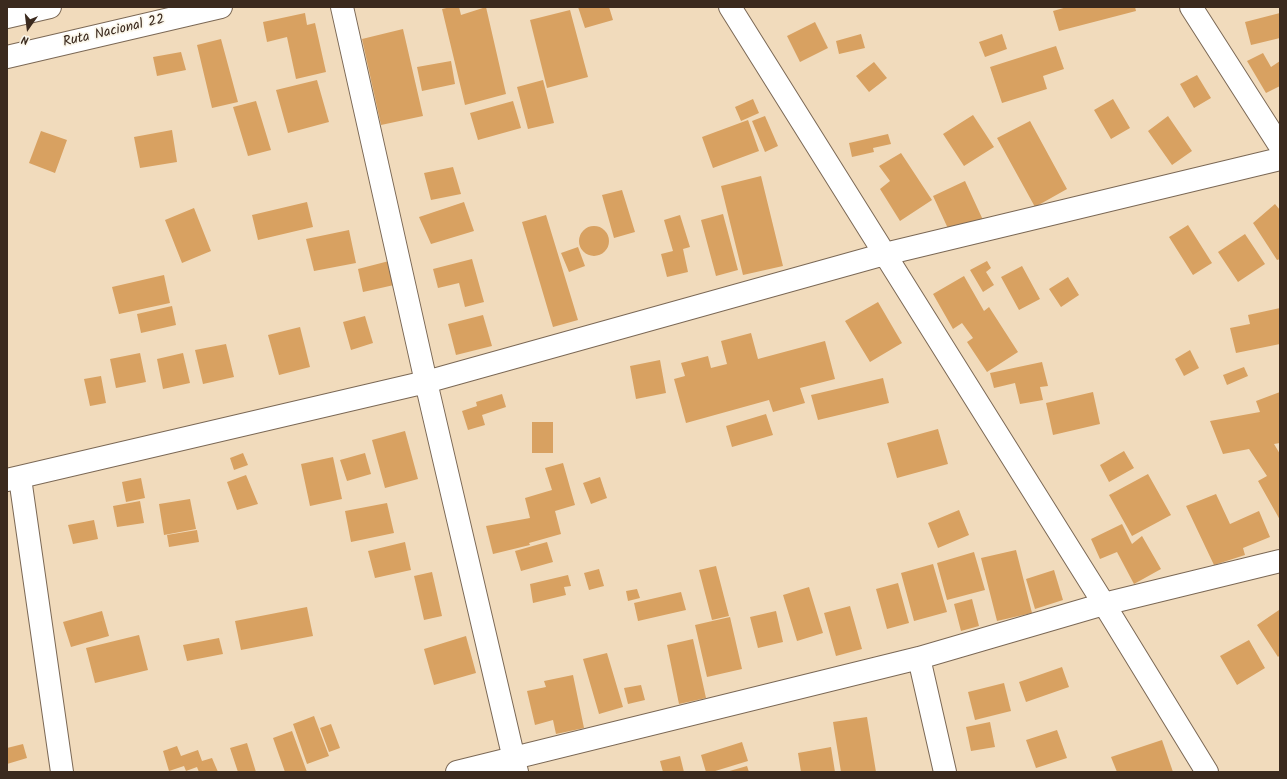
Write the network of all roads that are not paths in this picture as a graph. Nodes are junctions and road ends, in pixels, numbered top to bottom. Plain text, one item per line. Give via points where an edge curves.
1 (50, 7) edge
2 (221, 7) edge
3 (342, 7) edge
4 (730, 7) edge
5 (1191, 7) edge
6 (7, 17) edge
7 (7, 57) edge
8 (1280, 146) edge
9 (1280, 159) edge
10 (885, 254) junction
11 (426, 382) junction
12 (13, 479) edge
13 (1280, 561) edge
14 (1104, 604) junction
15 (919, 658) junction
16 (516, 764) edge
17 (62, 772) edge
18 (457, 772) edge
19 (945, 772) edge
20 (1207, 772) edge

1 - 6 main road
2 - 7 main road, Ruta Nacional 22
3 - 11 main road
4 - 10 main road
5 - 8 main road
9 - 10 main road
10 - 11 main road
10 - 14 main road
11 - 12 main road
11 - 16 main road
12 - 17 main road
13 - 14 main road
14 - 15 main road
14 - 20 main road
15 - 16 main road
15 - 19 main road
16 - 18 main road

